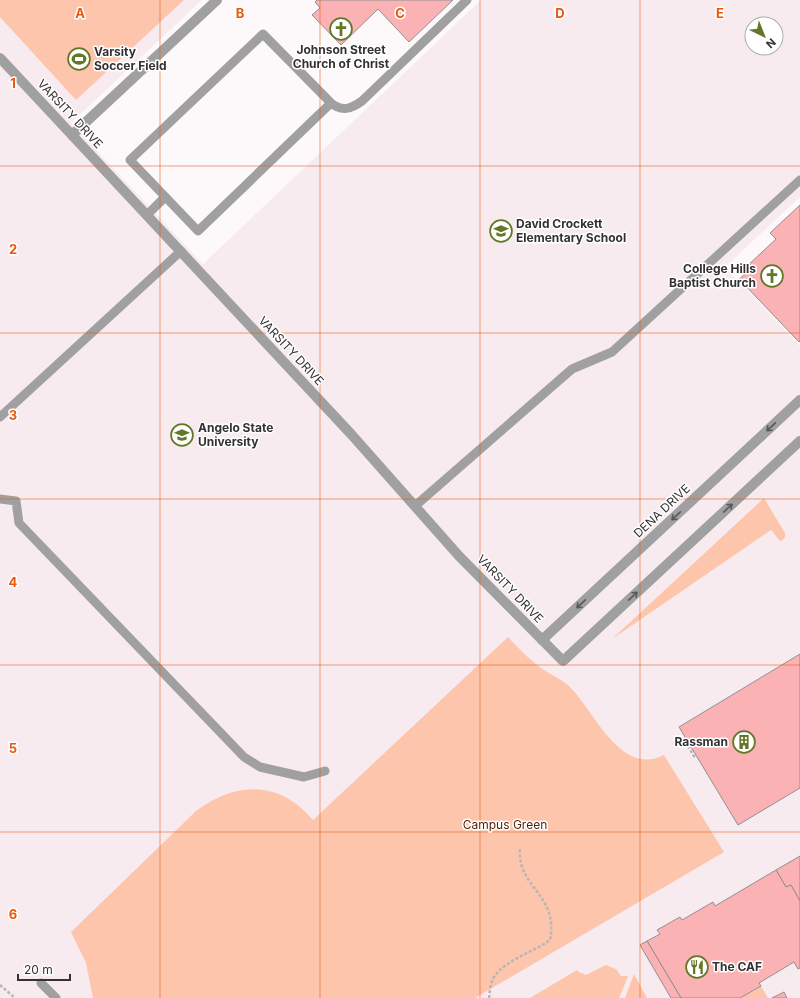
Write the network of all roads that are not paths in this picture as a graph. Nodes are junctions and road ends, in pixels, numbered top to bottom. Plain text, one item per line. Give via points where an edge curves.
1 (217, 0) edge
2 (467, 0) edge
3 (0, 58) edge
4 (331, 104) junction
5 (72, 135) junction
6 (800, 180) edge
7 (165, 197) junction
8 (147, 215) junction
9 (181, 252) junction
10 (800, 400) edge
11 (0, 417) edge
12 (800, 441) edge
13 (0, 498) edge
14 (415, 506) junction
15 (542, 640) junction
16 (325, 771) dead end
17 (42, 983) dead end
18 (56, 998) edge

1 - 5 street
2 - 4 lane via 352,108 341,109
3 - 5 street, VARSITY DRIVE
4 - 7 lane via 198,231
4 - 7 lane via 263,34 130,160
5 - 8 street, VARSITY DRIVE
6 - 14 lane via 612,352 572,369
7 - 8 lane
8 - 9 street, VARSITY DRIVE
9 - 11 lane
9 - 14 street, VARSITY DRIVE
10 -> 15 street, DENA DRIVE
15 -> 12 street, VARSITY DRIVE via 563,661
13 - 16 lane via 16,501 19,523 244,757 260,767 304,777
14 - 15 street, VARSITY DRIVE via 459,556
17 - 18 lane

